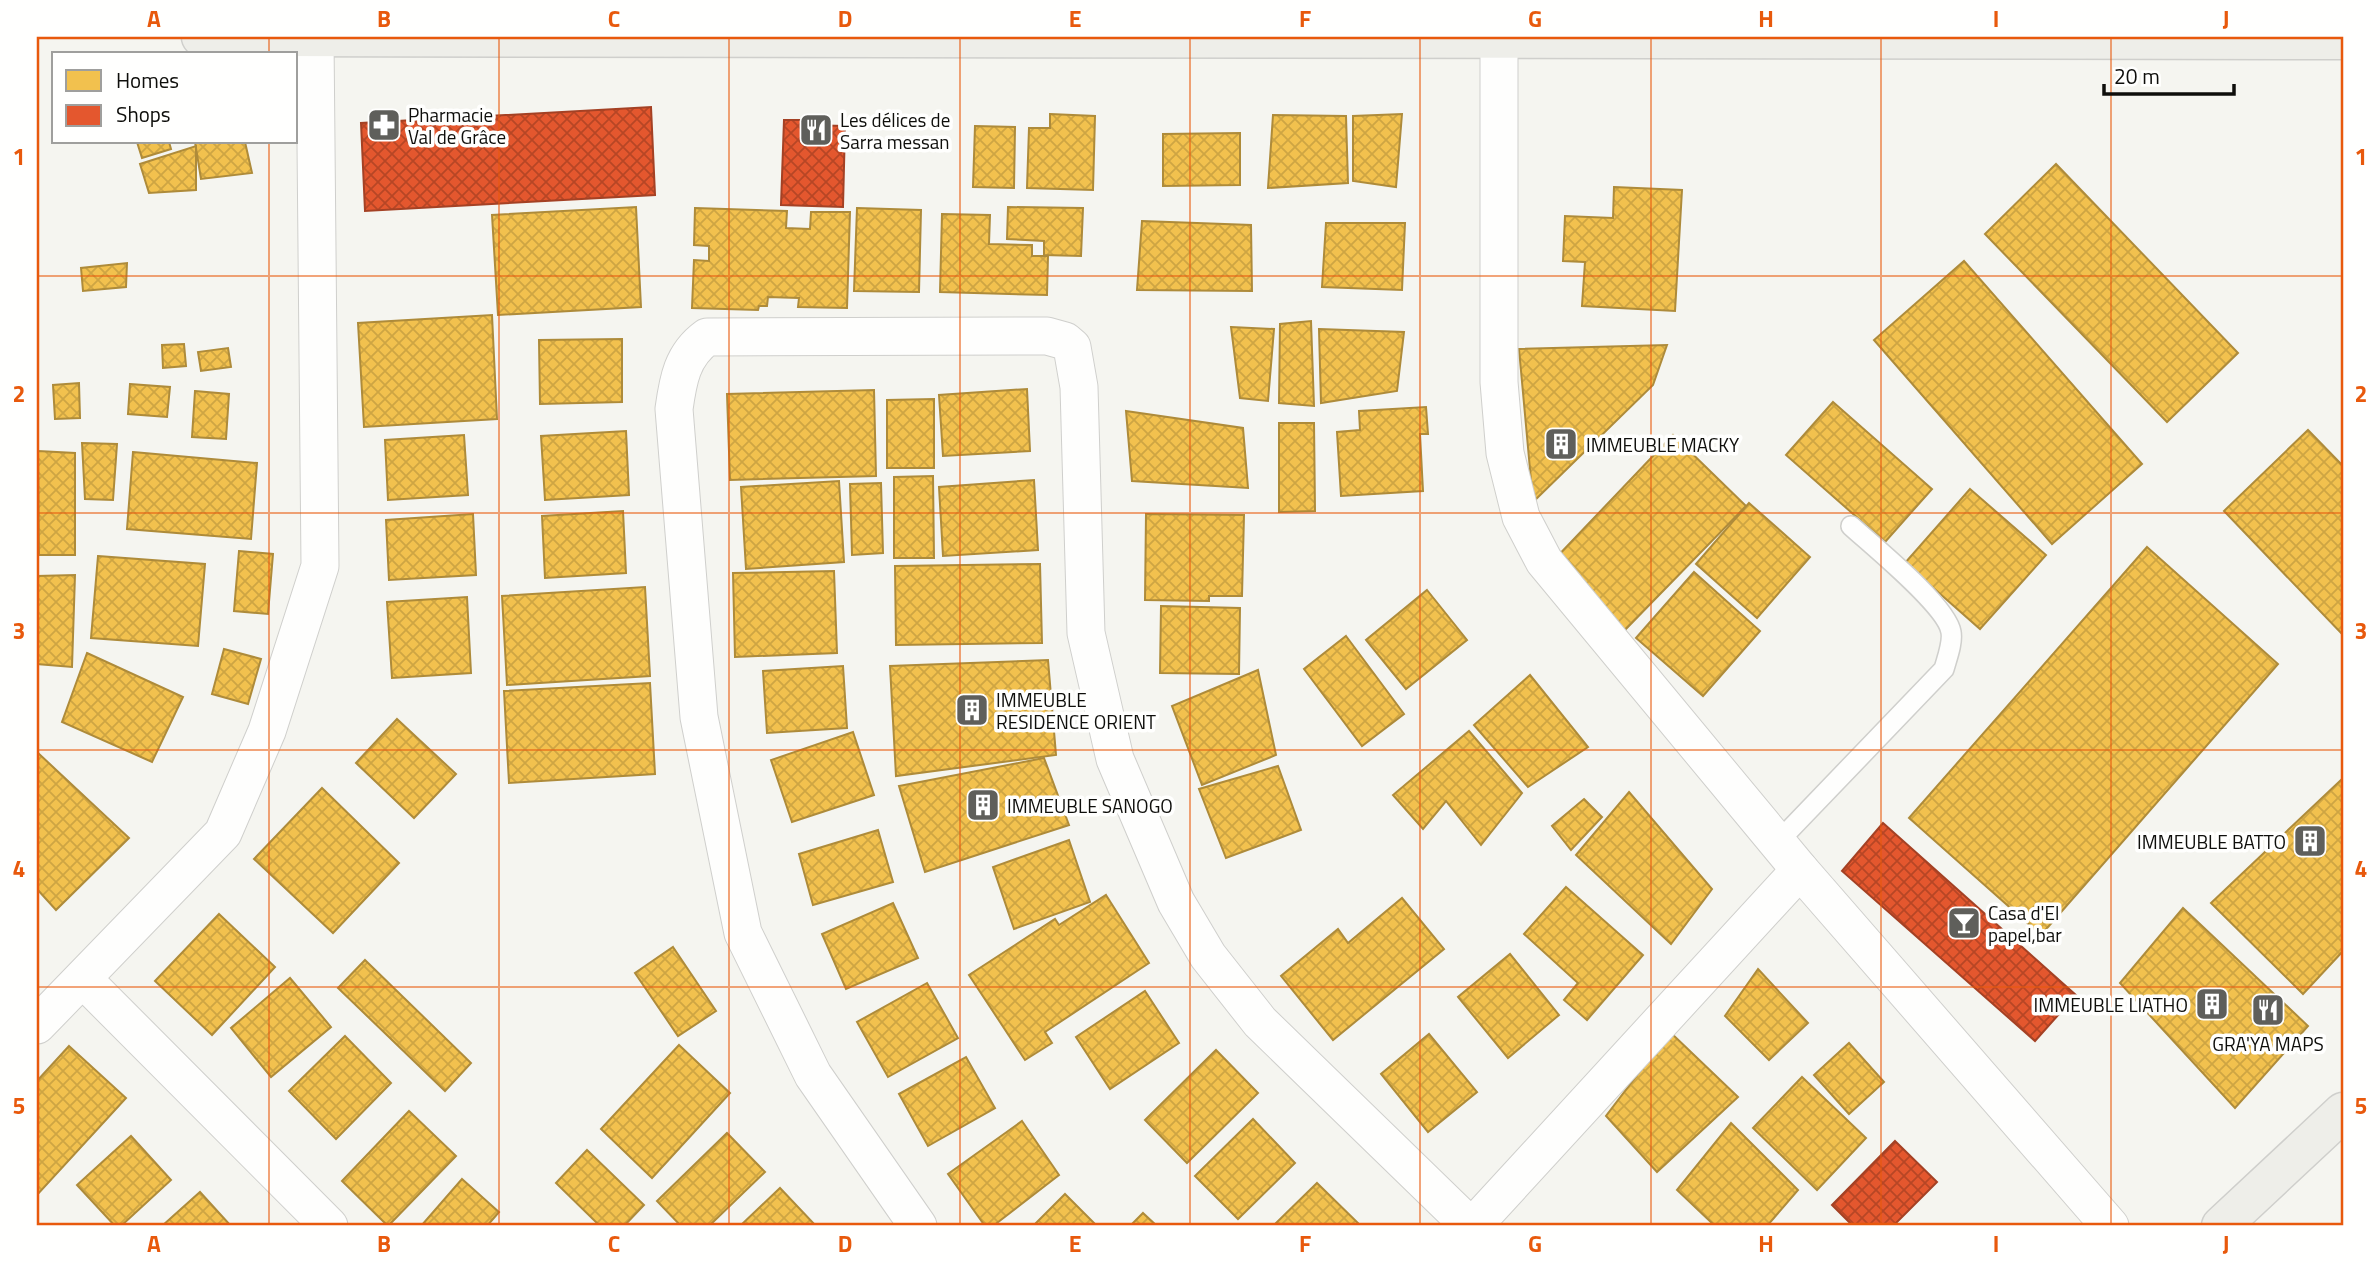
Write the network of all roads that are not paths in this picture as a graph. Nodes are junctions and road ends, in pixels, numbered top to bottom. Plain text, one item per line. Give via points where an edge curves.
1 (201, 37) edge
2 (315, 38) edge
3 (1499, 39) edge
4 (2343, 40) edge
5 (1851, 526) dead end
6 (1777, 843) junction
7 (1800, 870) junction
8 (83, 980) junction
9 (37, 1025) edge
10 (2343, 1112) edge
11 (330, 1226) edge
12 (918, 1226) edge
13 (1471, 1226) edge
14 (2110, 1226) edge
15 (2221, 1226) edge

1 - 2 street
2 - 3 street
2 - 8 street via 320,566 267,731 223,833
3 - 4 street
3 - 6 street via 1499,382 1505,453 1521,517 1544,561
5 - 6 lane via 1942,611 1951,631 1950,647 1944,669
6 - 7 street
7 - 13 street
7 - 14 street
8 - 9 street
8 - 11 street
10 - 15 street
12 - 13 street via 813,1075 743,933 699,718 674,410 678,376 692,348 707,337 1046,336 1072,347 1079,387 1086,634 1115,759 1176,902 1208,956 1260,1022

